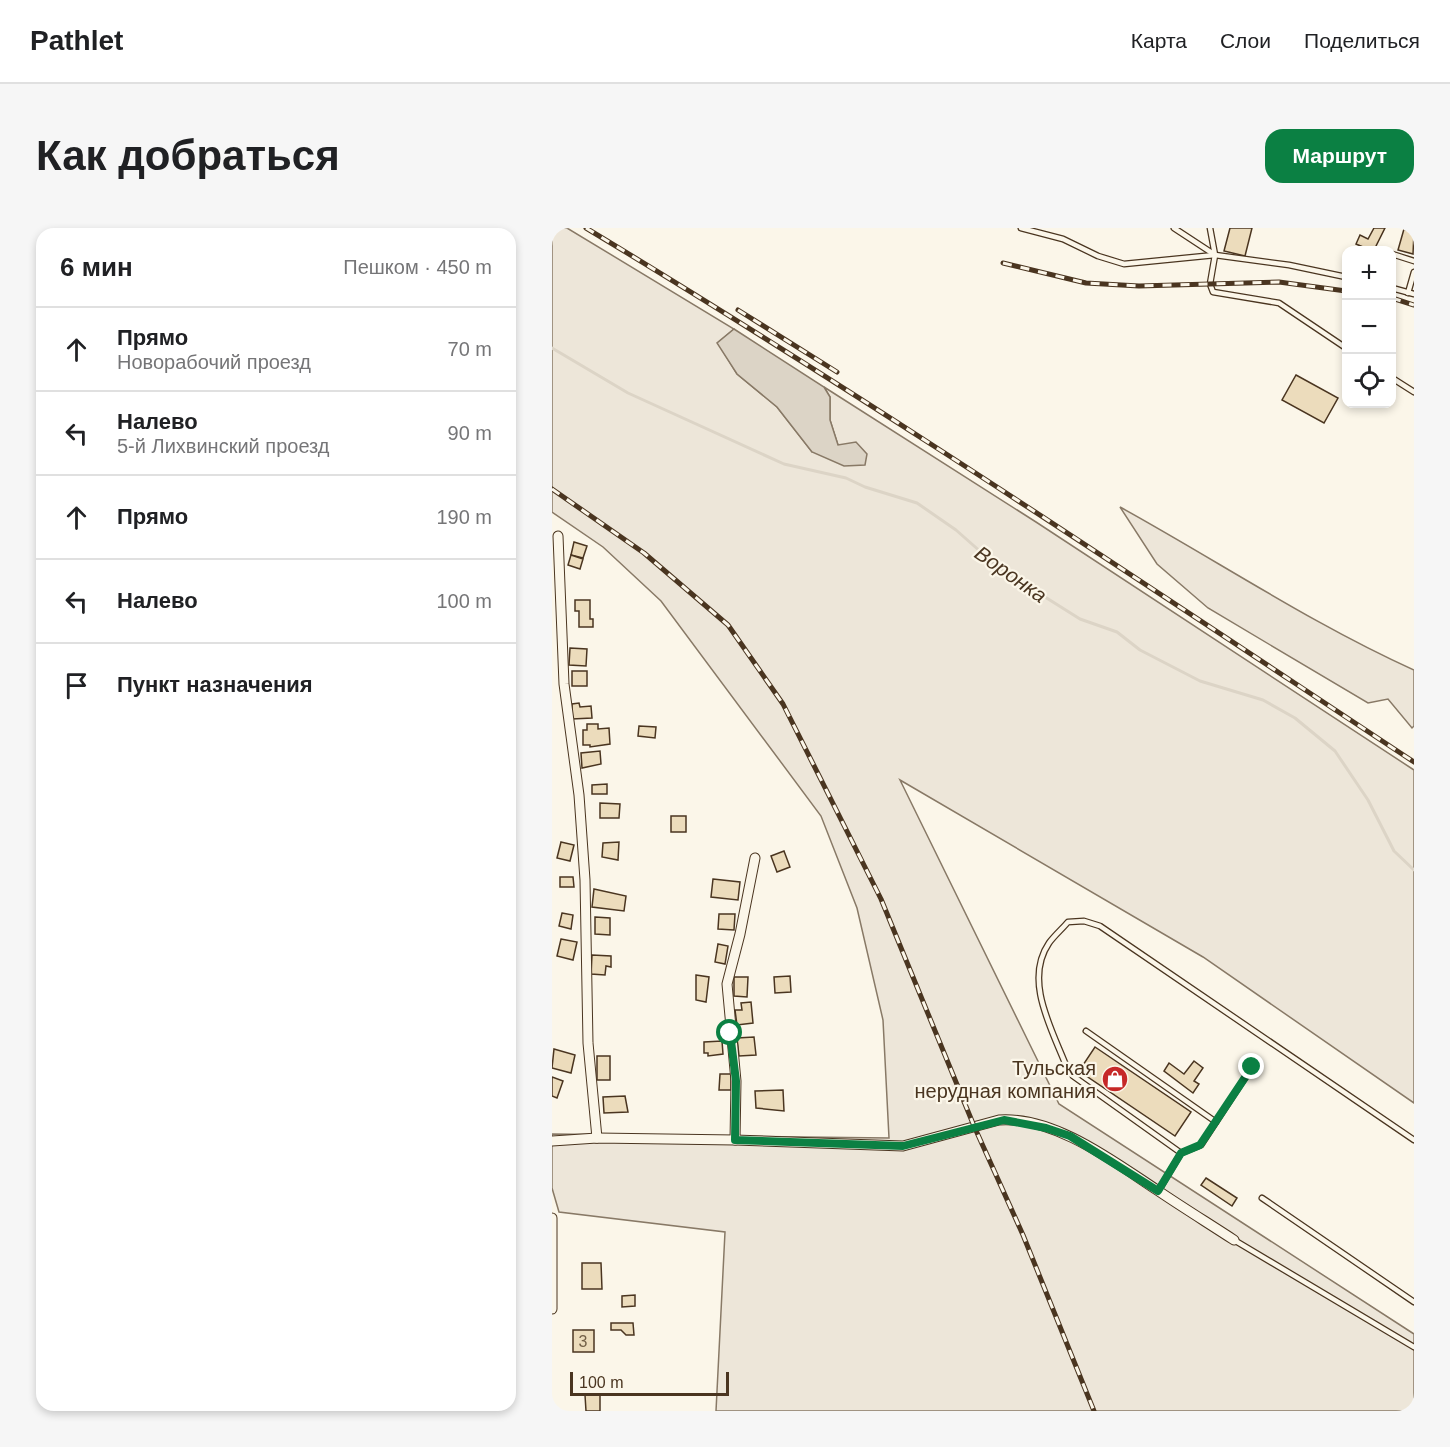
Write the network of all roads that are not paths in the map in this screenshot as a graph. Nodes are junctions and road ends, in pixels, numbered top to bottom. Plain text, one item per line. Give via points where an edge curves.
1 (1021, 228) edge
2 (1174, 228) edge
3 (1210, 228) edge
4 (1215, 255) junction
5 (1396, 255) edge
6 (1414, 261) edge
7 (1414, 272) edge
8 (1342, 276) edge
9 (1396, 289) edge
10 (1408, 292) junction
11 (1414, 294) edge
12 (1342, 345) edge
13 (1396, 381) edge
14 (1414, 392) edge
15 (558, 536) dead end
16 (554, 555) edge
17 (755, 858) dead end
18 (1086, 1031) dead end
19 (1252, 1067) dead end
20 (1216, 1122) junction
21 (597, 1138) junction
22 (735, 1140) junction
23 (1414, 1140) edge
24 (552, 1141) edge
25 (1181, 1153) junction
26 (1158, 1191) junction
27 (1262, 1198) dead end
28 (552, 1221) edge
29 (1234, 1240) joint
30 (1414, 1302) edge
31 (552, 1309) edge
32 (1414, 1347) edge

1 - 4 lane via 1063,239 1124,264
2 - 4 lane
3 - 4 lane
4 - 8 lane
4 - 12 lane via 1210,284 1213,292 1279,303
5 - 6 lane
7 - 10 lane
9 - 10 lane
10 - 11 lane
13 - 14 lane
15 - 16 street
16 - 21 street via 566,706 580,806 588,1043
17 - 22 street via 727,984 736,1081
18 - 20 lane
19 - 20 lane
20 - 25 lane via 1200,1145
21 - 22 street
21 - 24 street
22 - 26 street via 886,1146 920,1143 999,1120 1013,1121 1079,1140
23 - 25 lane via 1100,926 1068,922 1048,945 1038,981 1041,1003 1067,1068 1081,1084
25 - 26 lane
26 - 29 street
27 - 30 lane
28 - 31 street
29 - 32 lane

